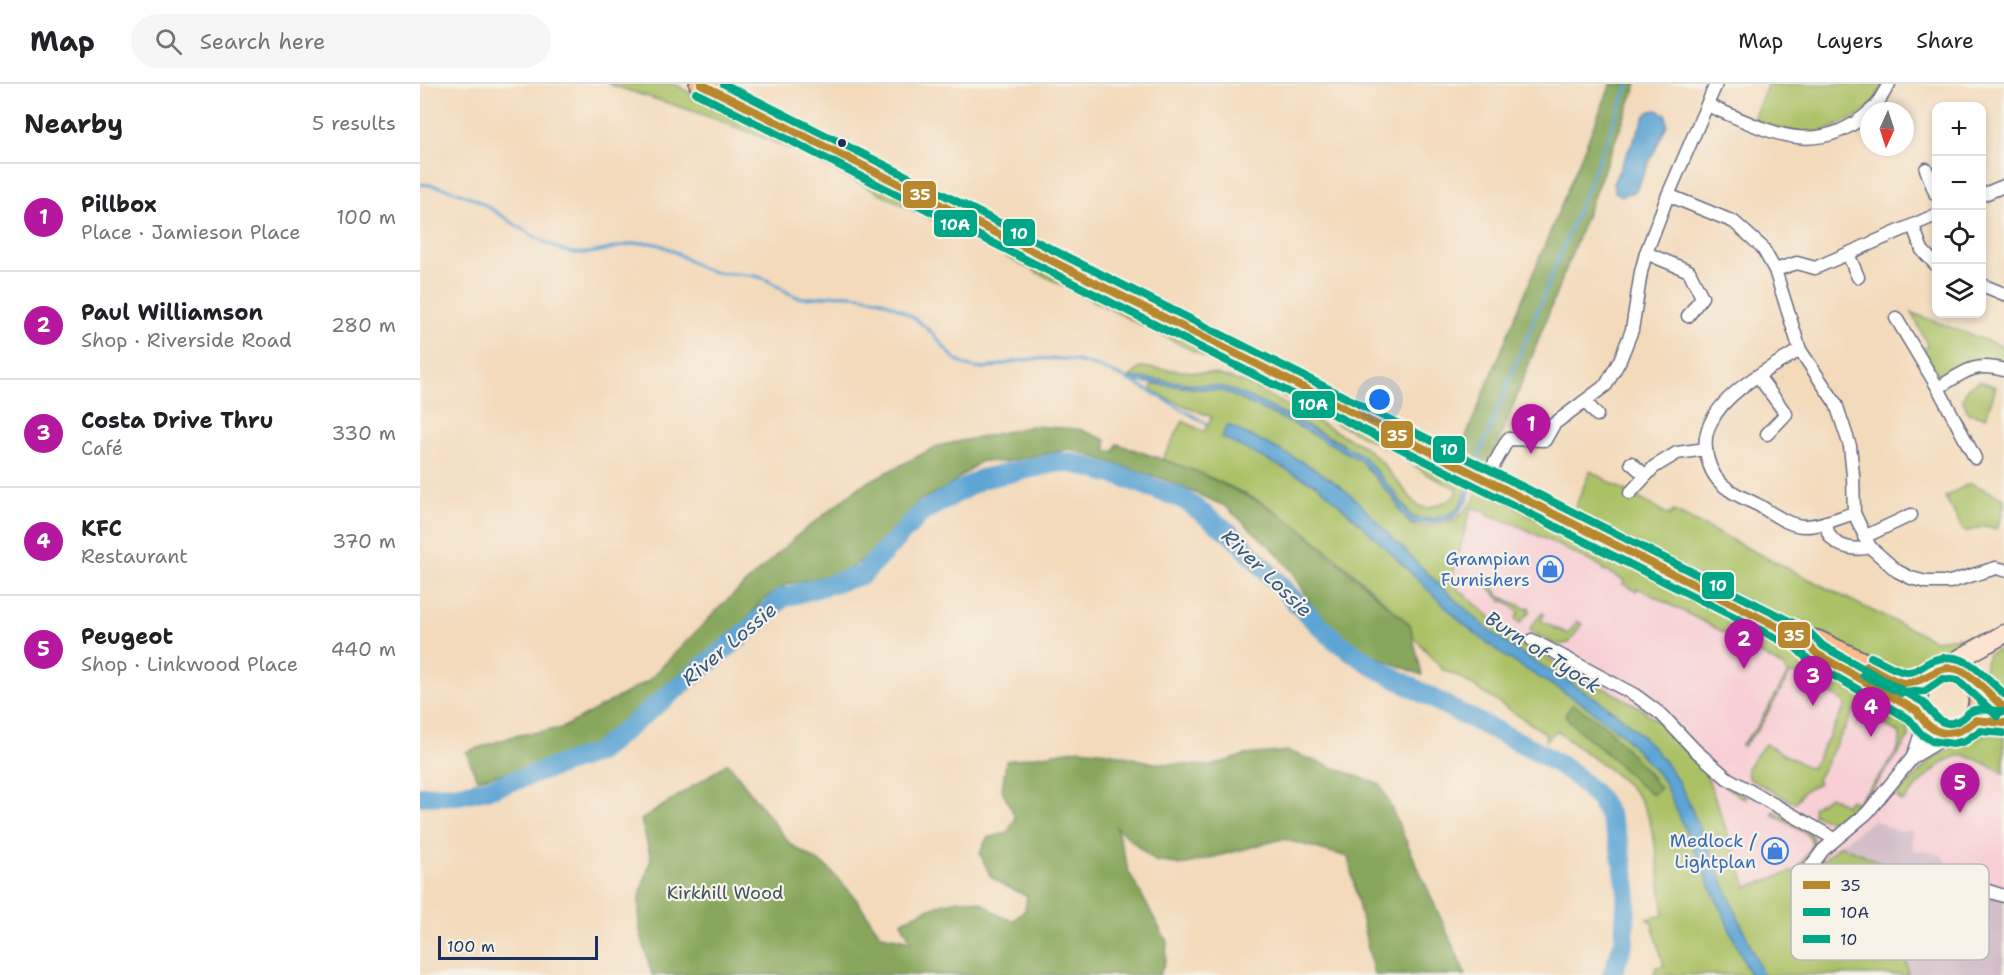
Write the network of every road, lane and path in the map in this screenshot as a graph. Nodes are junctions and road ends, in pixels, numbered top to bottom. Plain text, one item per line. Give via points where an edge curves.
1 (701, 84) edge
2 (1716, 84) edge
3 (1889, 84) edge
4 (1878, 102) edge
5 (1707, 105) junction
6 (1860, 120) edge
7 (1926, 169) dead end
8 (1932, 185) edge
9 (2004, 186) edge
10 (1986, 193) edge
11 (1668, 195) junction
12 (1932, 217) edge
13 (1913, 226) junction
14 (1646, 253) junction
15 (1848, 254) junction
16 (1935, 264) edge
17 (1775, 270) junction
18 (1858, 278) dead end
19 (1986, 287) edge
20 (2004, 294) edge
21 (1688, 316) dead end
22 (1896, 318) dead end
23 (1800, 350) junction
24 (2004, 370) edge
25 (1758, 376) junction
26 (1938, 388) junction
27 (1586, 402) junction
28 (1597, 415) dead end
29 (1767, 434) dead end
30 (1706, 449) junction
31 (1975, 458) dead end
32 (1630, 463) dead end
33 (1481, 471) junction
34 (1645, 475) junction
35 (1630, 493) dead end
36 (1854, 513) junction
37 (1911, 515) dead end
38 (1826, 522) junction
39 (1867, 542) junction
40 (2004, 570) edge
41 (2004, 634) edge
42 (1802, 639) junction
43 (1532, 640) dead end
44 (1982, 645) junction
45 (1932, 675) junction
46 (1975, 682) junction
47 (2004, 708) edge
48 (1918, 715) junction
49 (1976, 720) junction
50 (2004, 723) edge
51 (1952, 734) junction
52 (1913, 757) junction
53 (1835, 839) junction
54 (1813, 864) edge
55 (1989, 891) edge
56 (2004, 896) edge

1 - 33 highway
2 - 5 street
3 - 4 street
5 - 6 street via 1787,136 1803,138 1821,138
5 - 11 street
7 - 8 street
9 - 10 street
11 - 14 street
11 - 17 street via 1734,222 1762,247
12 - 13 street
13 - 15 street
13 - 16 street via 1922,250
14 - 21 street via 1689,272 1702,297
14 - 27 street via 1632,330 1606,385
15 - 17 street via 1815,268 1797,263
15 - 18 street
17 - 23 street
19 - 20 street
22 - 26 street
23 - 25 street
23 - 36 street via 1836,404 1850,446
24 - 26 street via 1973,367
25 - 29 street via 1786,414
25 - 30 street via 1719,408 1705,437
26 - 31 street
27 - 28 street
27 - 33 street via 1554,424 1545,441 1508,439
30 - 34 street via 1677,453
30 - 38 street via 1713,474 1727,489 1791,524
32 - 34 street
33 - 42 highway
34 - 35 street
36 - 38 street
36 - 39 street
37 - 39 street
38 - 39 street via 1829,535 1842,546 1862,550
39 - 40 street via 1897,571 1926,582 1950,582 1996,568
41 - 44 street
42 - 45 highway via 1817,642 1903,683
42 - 48 highway via 1816,654
43 - 53 street via 1635,695 1662,715 1727,778
44 - 45 street
44 - 46 street via 1976,656
45 - 46 highway via 1952,668 1963,671
45 - 48 highway via 1917,691
46 - 47 highway
46 - 49 highway via 1982,703
48 - 51 highway via 1934,731
48 - 52 street via 1920,736
49 - 50 highway
49 - 51 highway via 1970,727
51 - 52 street
52 - 53 street via 1867,813
53 - 54 street
55 - 56 street

